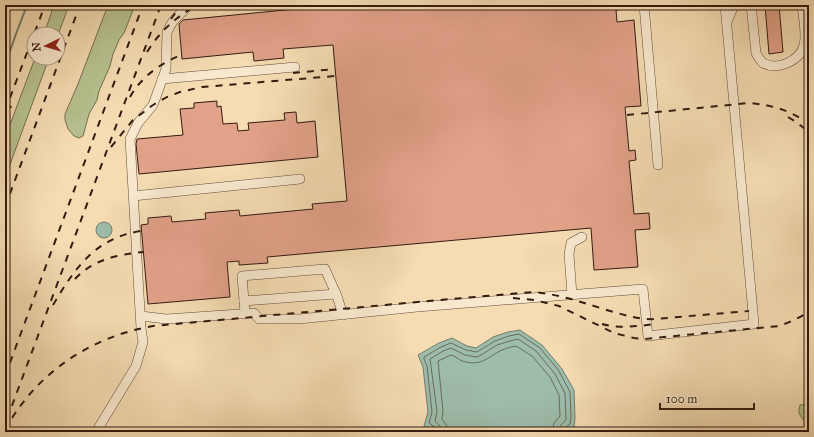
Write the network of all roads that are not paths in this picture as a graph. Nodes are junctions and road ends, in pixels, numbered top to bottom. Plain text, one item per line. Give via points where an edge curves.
1 (189, 5) edge
2 (644, 5) edge
3 (725, 5) edge
4 (734, 5) edge
5 (752, 5) edge
6 (802, 5) edge
7 (727, 23) junction
8 (295, 67) dead end
9 (162, 79) junction
10 (658, 165) dead end
11 (300, 180) dead end
12 (133, 196) junction
13 (582, 237) dead end
14 (336, 294) junction
15 (572, 295) junction
16 (244, 301) junction
17 (245, 313) junction
18 (343, 315) junction
19 (141, 316) junction
20 (96, 432) edge

1 - 9 lane via 172,21 167,32 166,69
2 - 10 lane
3 - 7 lane
4 - 7 lane
5 - 6 lane via 756,53 765,64 776,65 790,62 802,51 805,39
7 - 15 lane via 754,324 648,336 643,289
8 - 9 lane
9 - 12 lane via 153,105 138,123 130,139
11 - 12 lane
12 - 19 lane
13 - 15 lane via 571,243 569,254
14 - 16 lane
14 - 16 lane via 325,269 242,276
14 - 18 lane
15 - 18 lane
16 - 17 lane
17 - 18 lane via 254,313 259,319 299,320
17 - 19 lane via 166,319
19 - 20 lane via 143,342 136,366

